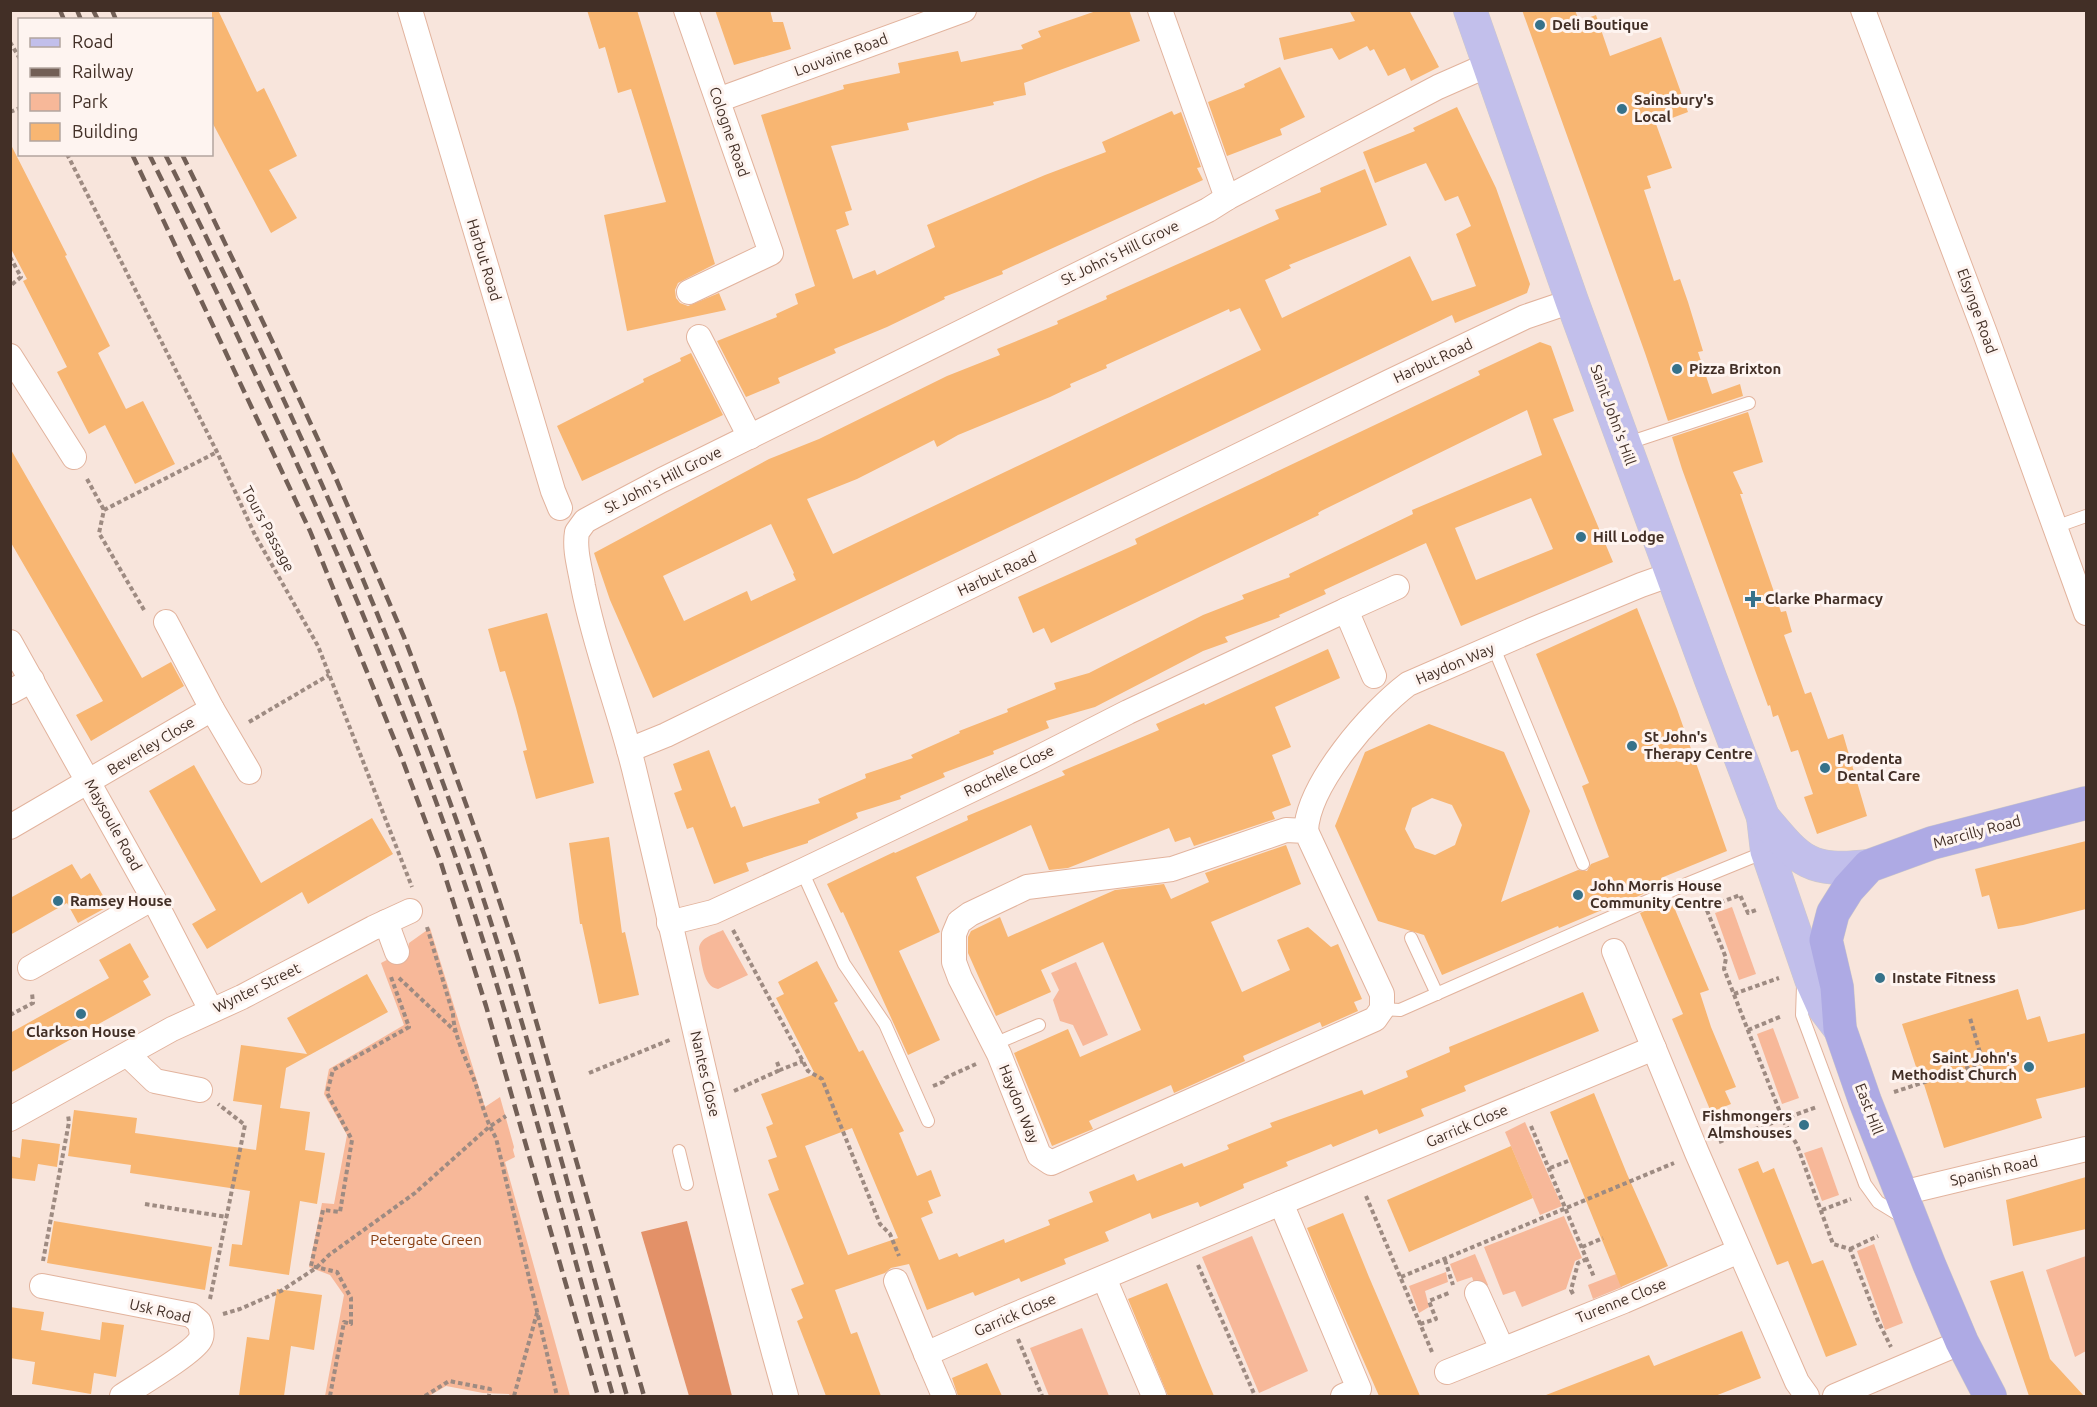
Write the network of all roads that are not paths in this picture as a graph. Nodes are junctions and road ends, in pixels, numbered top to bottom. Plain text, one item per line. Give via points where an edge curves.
1 (410, 10) edge
2 (686, 10) edge
3 (1160, 10) edge
4 (1470, 10) edge
5 (1863, 10) edge
6 (951, 13) edge
7 (1488, 65) junction
8 (718, 100) junction
9 (1227, 198) junction
10 (689, 292) dead end
11 (1572, 301) junction
12 (699, 337) dead end
13 (10, 356) edge
14 (1749, 403) dead end
15 (750, 437) junction
16 (1624, 445) junction
17 (74, 457) road end
18 (560, 508) dead end
19 (2086, 516) edge
20 (2055, 528) junction
21 (1672, 574) junction
22 (1397, 587) dead end
23 (1346, 610) junction
24 (2086, 613) edge
25 (156, 617) road end
26 (10, 642) edge
27 (1494, 648) junction
28 (1374, 676) dead end
29 (32, 680) junction
30 (10, 692) edge
31 (212, 709) junction
32 (629, 750) junction
33 (249, 772) dead end
34 (89, 783) junction
35 (2086, 802) edge
36 (1763, 817) junction
37 (10, 827) edge
38 (1306, 831) junction
39 (1767, 851) junction
40 (1583, 864) dead end
41 (1869, 866) junction
42 (801, 871) junction
43 (153, 898) junction
44 (417, 910) road end
45 (386, 922) junction
46 (669, 922) junction
47 (1411, 938) dead end
48 (1614, 951) dead end
49 (397, 952) dead end
50 (30, 968) dead end
51 (1437, 994) junction
52 (1382, 1009) junction
53 (211, 1010) junction
54 (1828, 1015) junction
55 (1039, 1025) dead end
56 (1654, 1048) junction
57 (988, 1053) junction
58 (128, 1055) junction
59 (200, 1090) road end
60 (10, 1119) edge
61 (928, 1121) dead end
62 (2086, 1149) edge
63 (679, 1151) dead end
64 (687, 1184) dead end
65 (1281, 1203) junction
66 (1907, 1208) junction
67 (1739, 1251) junction
68 (1104, 1278) junction
69 (896, 1281) road end
70 (42, 1286) road end
71 (1477, 1293) dead end
72 (1962, 1342) junction
73 (1502, 1349) junction
74 (926, 1354) junction
75 (1440, 1363) road end
76 (122, 1396) edge
77 (786, 1396) edge
78 (944, 1396) edge
79 (1154, 1396) edge
80 (1343, 1396) edge
81 (1807, 1396) edge
82 (1835, 1396) edge
83 (1990, 1396) edge

1 - 18 street, Harbut Road
2 - 8 street, Cologne Road
3 - 9 street
4 - 7 main road, Saint John's Hill
5 - 20 street, Elsynge Road
6 - 8 street, Louvaine Road
7 - 9 street, St John's Hill Grove via 1438,87
7 - 11 main road, Saint John's Hill
8 - 10 street, Cologne Road via 771,253
9 - 15 street, St John's Hill Grove
11 - 16 main road, Saint John's Hill
11 - 32 street, Harbut Road via 1525,317
12 - 15 street
13 - 17 street
14 - 16 lane
15 - 32 street, St John's Hill Grove via 596,514 579,528 575,540 588,612
16 - 21 main road, Saint John's Hill
19 - 20 lane
20 - 24 street, Elsynge Road
21 - 27 street, Haydon Way
21 - 36 main road, Saint John's Hill
22 - 23 street, Rochelle Close
23 - 28 street
23 - 42 street, Rochelle Close
25 - 31 street, Beverley Close
26 - 29 street, Maysoule Road
27 - 38 street, Haydon Way via 1408,684 1395,694 1341,753 1325,777 1306,820
27 - 40 lane
29 - 30 street
29 - 34 street, Maysoule Road
31 - 33 street, Beverley Close
31 - 34 street, Beverley Close
32 - 46 street, Nantes Close
34 - 37 street, Beverley Close
34 - 43 street, Maysoule Road
35 - 41 highway, Marcilly Road via 1932,843
36 - 39 main road, East Hill
36 - 41 main road, Marcilly Road via 1800,858 1839,869
38 - 52 street via 1382,994
38 - 57 street, Haydon Way via 1286,830 1172,868 1027,887 970,914 959,922 954,934 954,962
39 - 51 lane
39 - 54 main road, East Hill via 1793,966 1810,979
41 - 54 highway, Marcilly Road via 1833,913 1826,940
42 - 46 street, Rochelle Close via 721,908
42 - 61 lane via 844,964 885,1024
43 - 50 street
43 - 53 street, Maysoule Road
44 - 45 street, Wynter Street
45 - 49 street
45 - 53 street, Wynter Street
46 - 77 street, Nantes Close via 728,1175
47 - 51 lane
48 - 56 street
51 - 52 lane via 1400,1010
52 - 57 street, Haydon Way via 1376,1019 1051,1163 1039,1155
53 - 58 street, Wynter Street
54 - 66 highway, East Hill
54 - 66 lane via 1864,1185 1878,1202
55 - 57 lane
56 - 65 street, Garrick Close
56 - 67 street
58 - 59 street via 155,1081
58 - 60 street, Wynter Street
62 - 66 street, Spanish Road
63 - 64 lane
65 - 68 street, Garrick Close
65 - 80 street via 1359,1389
66 - 72 highway, East Hill
67 - 73 street, Turenne Close
67 - 81 street via 1797,1382
68 - 74 street, Garrick Close
68 - 79 street
69 - 74 street
70 - 76 street, Usk Road via 191,1315 199,1322 200,1341
71 - 73 street
72 - 82 street
72 - 83 highway, East Hill
73 - 75 street, Turenne Close
74 - 78 street

